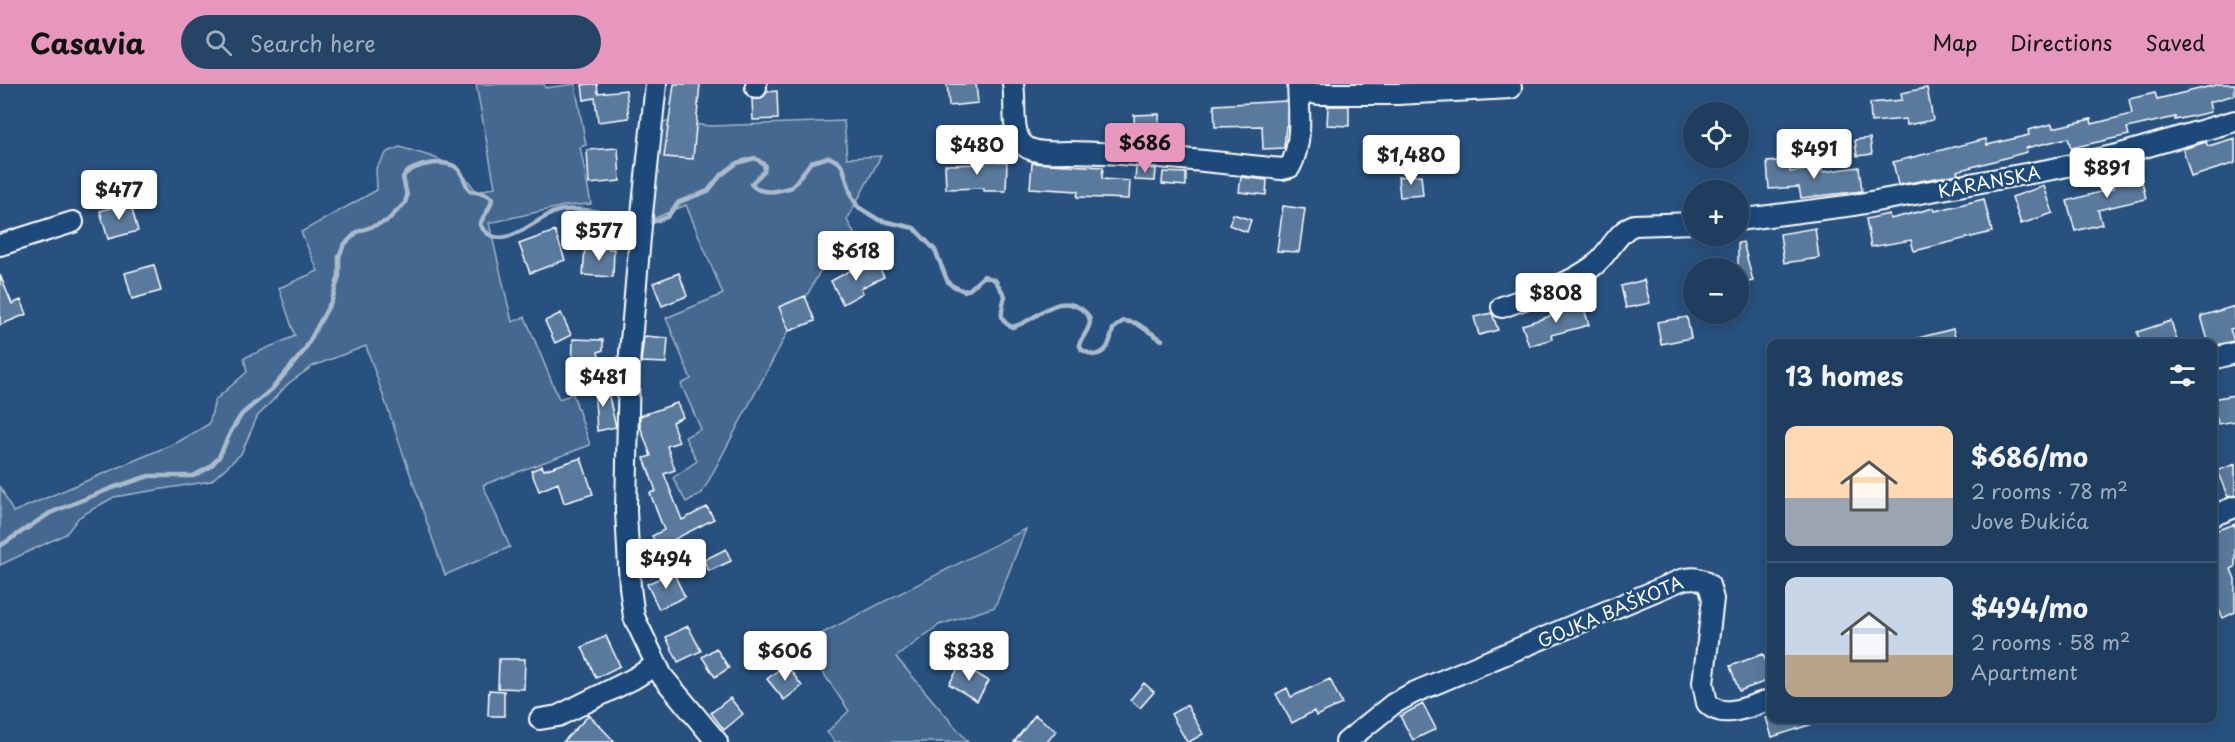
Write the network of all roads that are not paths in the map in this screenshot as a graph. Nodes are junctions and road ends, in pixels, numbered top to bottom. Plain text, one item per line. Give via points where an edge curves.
1 (656, 84) edge
2 (1013, 84) edge
3 (1511, 88) dead end
4 (2235, 121) edge
5 (1749, 219) edge
6 (73, 222) dead end
7 (1683, 223) edge
8 (0, 245) edge
9 (1502, 307) dead end
10 (2235, 353) edge
11 (2217, 358) edge
12 (2235, 507) edge
13 (2217, 514) edge
14 (656, 665) junction
15 (1767, 700) edge
16 (540, 719) dead end
17 (717, 742) edge
18 (1346, 742) edge

1 - 14 street via 629,364 626,511 634,617
2 - 3 street via 1016,133 1028,148 1282,169 1290,167 1296,150 1300,127 1298,84 1306,92 1318,94 1418,94
4 - 5 street, KARANSKA via 2053,169 1864,204
6 - 8 street
7 - 9 street via 1628,227 1593,267
10 - 11 street
12 - 13 street
14 - 16 street via 558,716
14 - 17 street
15 - 18 street, GOJKA BAŠKOTA via 1728,712 1718,711 1707,703 1703,683 1713,599 1709,585 1691,577 1413,693

